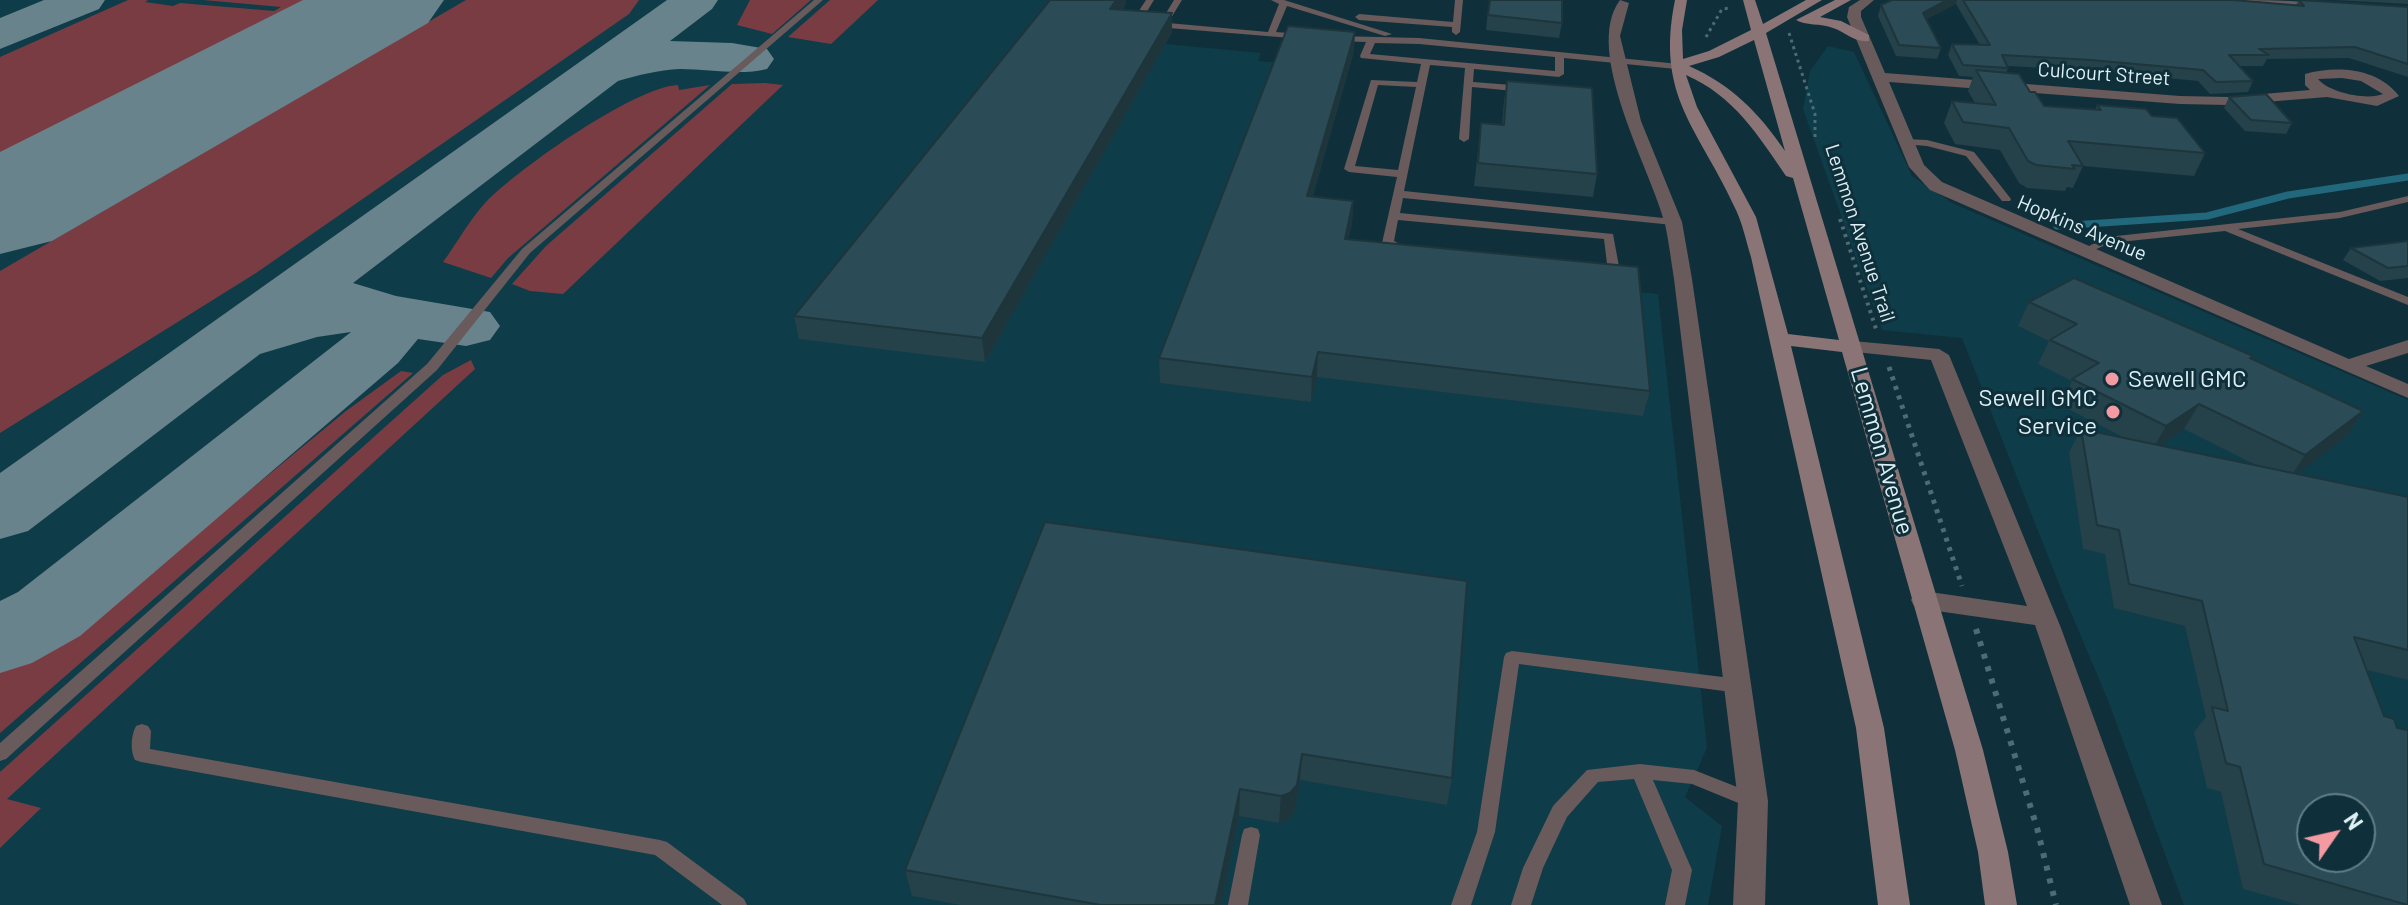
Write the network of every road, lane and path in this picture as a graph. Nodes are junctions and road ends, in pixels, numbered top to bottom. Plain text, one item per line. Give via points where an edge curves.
1 (819, 0) edge
2 (1150, 0) edge
3 (1178, 0) edge
4 (1459, 0) edge
5 (1681, 0) edge
6 (1749, 0) edge
7 (1816, 0) edge
8 (1845, 0) edge
9 (1868, 0) edge
10 (2235, 0) edge
11 (2250, 1) edge
12 (1280, 2) edge
13 (1623, 3) dead end
14 (2341, 7) edge
15 (1732, 9) dead end
16 (1359, 17) dead end
17 (1330, 18) junction
18 (1806, 18) junction
19 (1163, 25) junction
20 (1456, 25) junction
21 (1326, 28) edge
22 (1761, 33) junction
23 (1271, 34) junction
24 (1789, 34) dead end
25 (1310, 38) edge
26 (1864, 38) junction
27 (1323, 39) edge
28 (1372, 40) junction
29 (1419, 41) junction
30 (1454, 44) junction
31 (1702, 44) dead end
32 (1560, 54) junction
33 (1618, 60) junction
34 (1426, 62) junction
35 (1470, 66) junction
36 (1676, 66) junction
37 (1878, 77) junction
38 (1468, 84) junction
39 (1421, 85) junction
40 (1542, 90) edge
41 (2327, 93) dead end
42 (1464, 139) dead end
43 (1906, 142) junction
44 (1815, 145) dead end
45 (1403, 174) junction
46 (1801, 186) junction
47 (1398, 194) junction
48 (2006, 199) dead end
49 (2408, 199) edge
50 (1835, 205) dead end
51 (1606, 215) junction
52 (1393, 216) junction
53 (1673, 222) junction
54 (2226, 228) junction
55 (1609, 236) junction
56 (1417, 252) edge
57 (2083, 252) junction
58 (1599, 271) edge
59 (1614, 272) junction
60 (1631, 274) edge
61 (2408, 301) edge
62 (1779, 339) junction
63 (2408, 346) edge
64 (1853, 347) junction
65 (1883, 350) junction
66 (2347, 366) junction
67 (2408, 392) edge
68 (1923, 600) junction
69 (2043, 617) junction
70 (1740, 686) junction
71 (142, 731) dead end
72 (0, 754) edge
73 (1640, 771) junction
74 (1753, 801) junction
75 (1251, 835) dead end
76 (737, 905) edge
77 (1238, 905) edge
78 (1461, 905) edge
79 (1521, 905) edge
80 (1675, 905) edge
81 (1749, 905) edge
82 (1894, 905) edge
83 (2001, 905) edge
84 (2146, 905) edge

1 - 72 lane via 526,251 432,367
2 - 19 lane via 1135,23
3 - 19 lane
4 - 20 lane
5 - 36 main road via 1673,32
6 - 22 main road, Lemmon Avenue
7 - 22 main road
8 - 18 main road
9 - 26 street, Hopkins Avenue via 1854,10
10 - 11 street
11 - 14 street
12 - 17 lane
12 - 23 lane
13 - 33 street via 1613,36
15 - 31 path via 1722,9
16 - 20 lane
17 - 21 lane
17 - 29 lane
18 - 22 main road
18 - 26 main road via 1836,24
19 - 23 lane
20 - 30 lane
22 - 36 main road
22 - 46 main road, Lemmon Avenue
23 - 25 lane
24 - 44 path, Lemmon Avenue Trail via 1815,114
26 - 37 street, Hopkins Avenue
27 - 28 lane
28 - 29 lane
28 - 34 lane via 1364,56
29 - 30 lane
30 - 32 lane
32 - 33 lane
32 - 35 lane via 1558,78
33 - 36 lane
33 - 53 street via 1633,121
34 - 35 lane
34 - 39 lane
35 - 38 lane
36 - 46 main road via 1723,88 1748,108
36 - 62 main road via 1685,100 1744,208
37 - 41 street, Culcourt Street via 2180,100
37 - 43 street, Hopkins Avenue
38 - 40 lane
38 - 42 lane
39 - 45 lane
39 - 45 lane via 1374,82 1349,169
43 - 48 lane via 1970,154
43 - 57 street, Hopkins Avenue via 1917,167 1936,186
45 - 47 lane
46 - 64 main road, Lemmon Avenue
47 - 51 lane
47 - 52 lane
49 - 54 lane via 2340,215
50 - 65 path, Lemmon Avenue Trail
51 - 53 lane
51 - 55 lane
52 - 55 lane
52 - 56 lane via 1388,243
53 - 70 street
54 - 57 lane via 2107,240
54 - 61 lane
55 - 59 lane
57 - 66 street, Hopkins Avenue
58 - 59 lane
59 - 60 lane
62 - 64 main road
62 - 82 main road via 1870,728
63 - 66 street
64 - 65 street
64 - 68 main road, Lemmon Avenue
65 - 69 street via 1939,355
66 - 67 street, Hopkins Avenue
68 - 69 street
68 - 83 main road, Lemmon Avenue via 1969,750
69 - 84 street
70 - 74 street
70 - 78 lane via 1512,657 1486,832
71 - 76 lane via 141,755 660,848
73 - 74 lane via 1694,777
73 - 79 lane via 1593,775 1560,812
73 - 80 lane via 1682,870
74 - 81 street
75 - 77 lane

